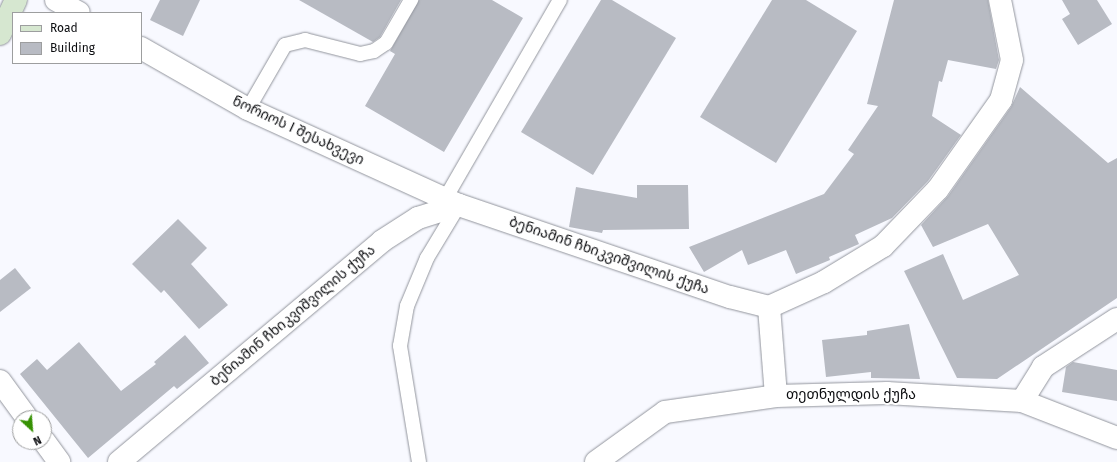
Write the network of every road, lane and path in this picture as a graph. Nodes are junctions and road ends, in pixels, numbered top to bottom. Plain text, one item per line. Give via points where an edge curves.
1 (16, 0) edge
2 (56, 0) edge
3 (411, 0) edge
4 (560, 0) edge
5 (1000, 0) edge
6 (77, 12) edge
7 (0, 34) edge
8 (142, 49) edge
9 (248, 109) junction
10 (452, 202) junction
11 (769, 307) junction
12 (1117, 319) edge
13 (0, 381) edge
14 (776, 396) junction
15 (1022, 401) junction
16 (21, 410) edge
17 (1117, 438) edge
18 (51, 450) edge
19 (60, 462) edge
20 (118, 462) edge
21 (419, 462) edge
22 (596, 462) edge

1 - 7 street
2 - 6 street
3 - 9 lane via 386,43 374,51 360,54 305,40 285,45
4 - 10 lane
5 - 11 street via 1012,60 1001,100 938,189 883,246 824,282
8 - 9 street, ნორიოს I შესახვევი
9 - 10 street, ნორიოს I შესახვევი
10 - 11 street, ბენიამინ ჩხიკვიშვილის ქუჩა via 730,297
10 - 20 street, ბენიამინ ჩხიკვიშვილის ქუჩა via 418,218 382,241
10 - 21 lane via 407,306 400,346
11 - 14 street
12 - 15 street via 1043,367
13 - 16 street
14 - 15 street, თეთნულდის ქუჩა via 887,393
14 - 22 street, თეთნულდის ქუჩა via 665,412
15 - 17 street, თეთნულდის ქუჩა
18 - 19 street

